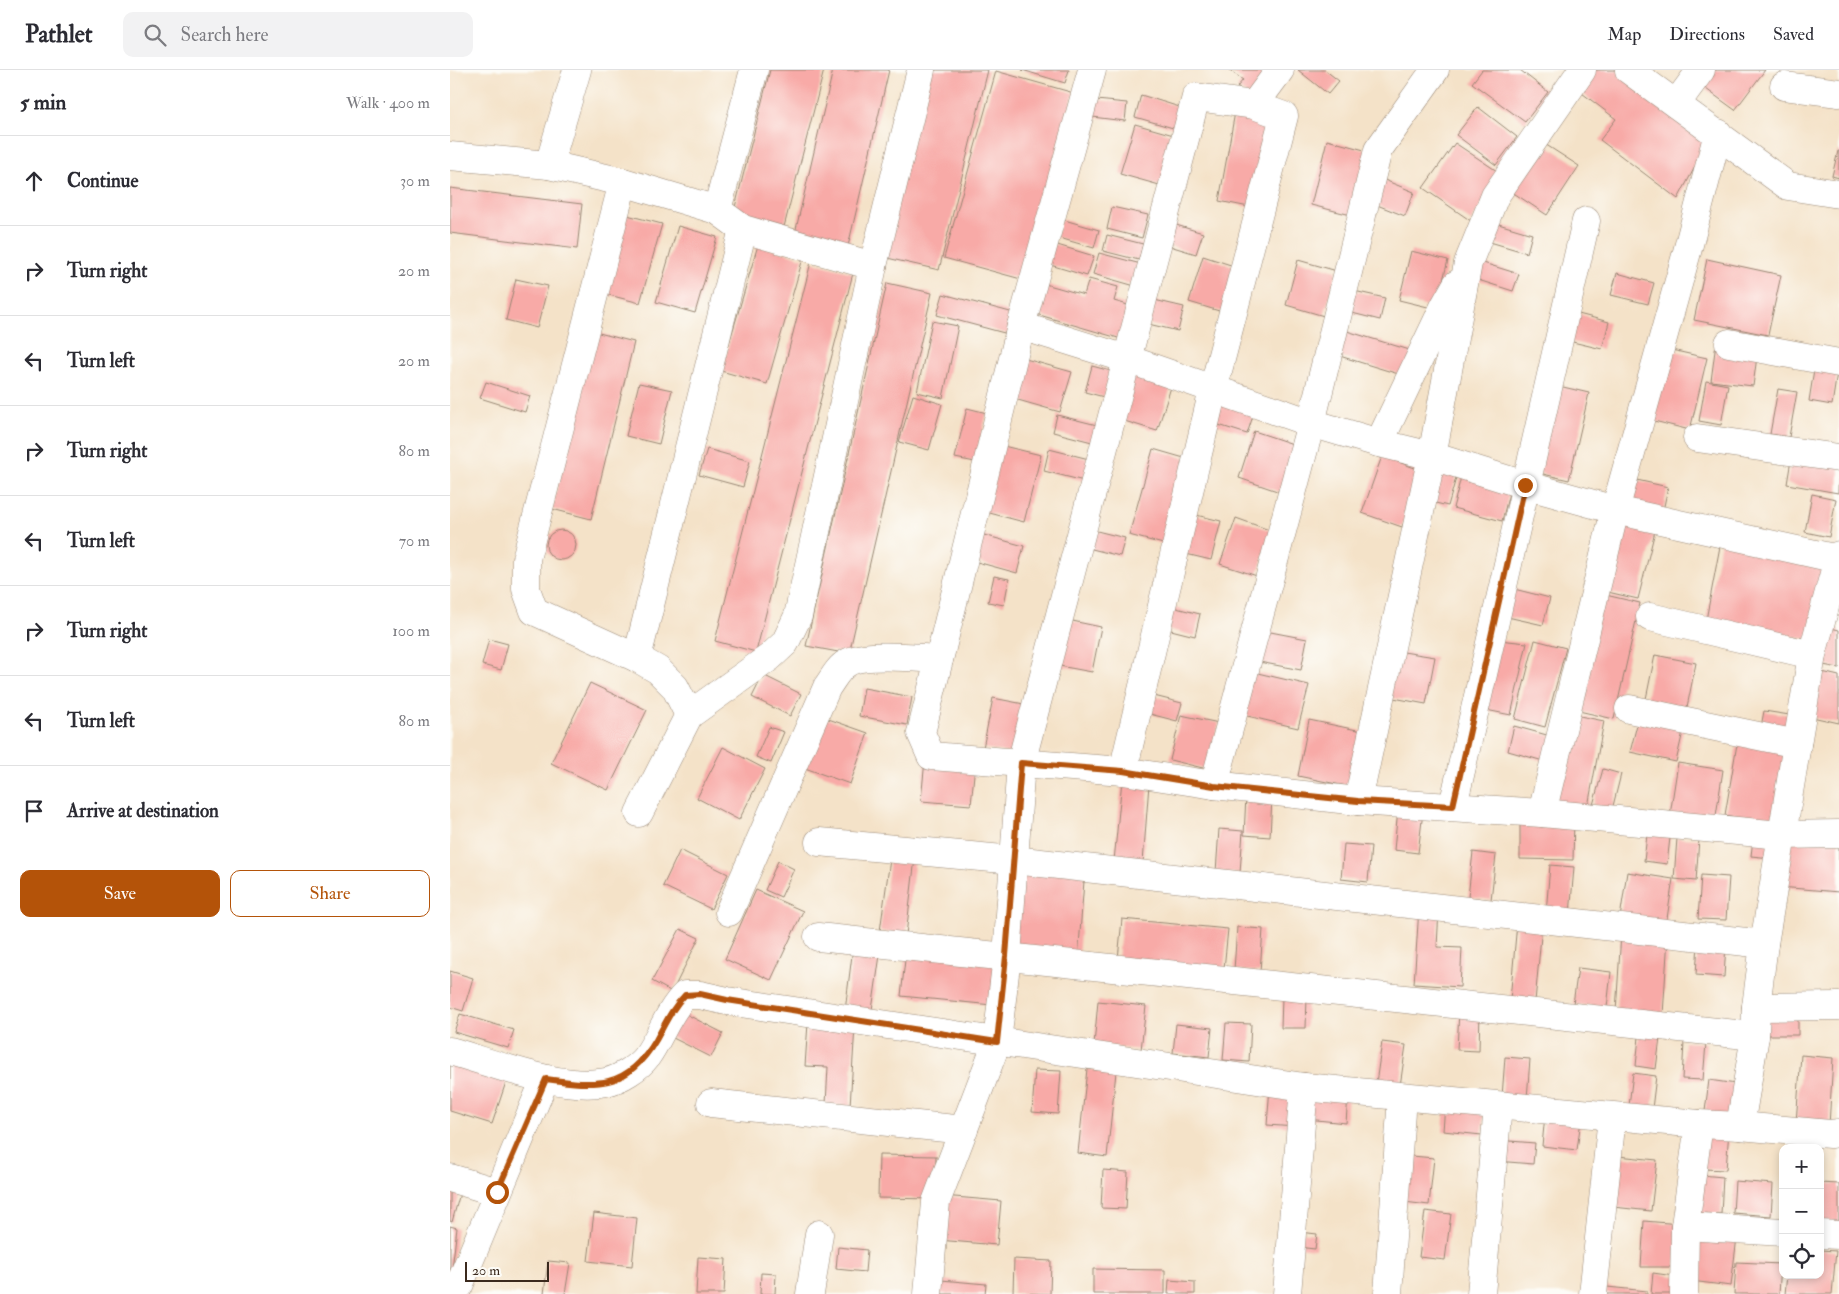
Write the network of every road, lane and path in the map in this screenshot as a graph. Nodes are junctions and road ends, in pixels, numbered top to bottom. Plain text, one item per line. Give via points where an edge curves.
1 (577, 70) edge
2 (754, 70) edge
3 (921, 70) edge
4 (1092, 70) edge
5 (1280, 70) edge
6 (1435, 70) edge
7 (1582, 70) edge
8 (1629, 70) edge
9 (1701, 70) edge
10 (1784, 86) dead end
11 (1839, 93) edge
12 (1676, 104) junction
13 (1254, 105) junction
14 (1718, 133) junction
15 (450, 156) edge
16 (549, 165) junction
17 (623, 182) junction
18 (1839, 194) edge
19 (717, 210) junction
20 (1586, 222) dead end
21 (743, 229) junction
22 (1468, 263) junction
23 (873, 266) junction
24 (1021, 326) junction
25 (1729, 343) dead end
26 (1127, 359) junction
27 (1839, 363) edge
28 (1213, 390) junction
29 (1311, 423) junction
30 (1697, 438) dead end
31 (1379, 443) junction
32 (1432, 456) junction
33 (1839, 458) edge
34 (1525, 485) junction
35 (1615, 510) junction
36 (1839, 557) edge
37 (1650, 617) dead end
38 (1812, 655) junction
39 (637, 658) junction
40 (939, 659) junction
41 (1629, 709) dead end
42 (689, 715) junction
43 (1797, 744) junction
44 (1021, 763) junction
45 (1123, 771) junction
46 (1214, 786) junction
47 (1358, 801) junction
48 (1453, 806) junction
49 (639, 813) dead end
50 (1542, 813) junction
51 (1839, 834) edge
52 (1781, 835) junction
53 (818, 842) dead end
54 (1014, 860) junction
55 (729, 912) dead end
56 (818, 937) dead end
57 (1764, 944) junction
58 (1006, 956) junction
59 (1756, 1006) junction
60 (1839, 1006) edge
61 (1755, 1036) junction
62 (997, 1042) junction
63 (450, 1051) edge
64 (546, 1079) junction
65 (1304, 1087) junction
66 (1402, 1097) junction
67 (710, 1103) dead end
68 (1498, 1106) junction
69 (1612, 1116) junction
70 (1699, 1124) junction
71 (1740, 1126) junction
72 (964, 1130) junction
73 (1836, 1138) edge
74 (450, 1178) edge
75 (497, 1192) junction
76 (1685, 1226) junction
77 (1779, 1232) edge
78 (819, 1234) dead end
79 (1824, 1234) edge
80 (1839, 1235) edge
81 (455, 1289) edge
82 (810, 1294) edge
83 (928, 1294) edge
84 (1287, 1294) edge
85 (1388, 1294) edge
86 (1481, 1294) edge
87 (1593, 1294) edge
88 (1684, 1294) edge

1 - 16 street
2 - 19 street
3 - 23 street
4 - 24 street
5 - 13 street
6 - 29 street via 1378,150
7 - 22 street via 1495,196
8 - 12 street
9 - 12 street
10 - 11 street
12 - 14 street
13 - 26 street via 1196,97
13 - 28 street via 1284,116
14 - 18 street via 1788,186
14 - 35 street
15 - 16 street
16 - 17 street
17 - 19 street
17 - 39 street via 526,559 526,589 534,611
19 - 21 street
20 - 34 street
21 - 23 street
21 - 39 street
22 - 31 street
22 - 32 street
23 - 42 street via 798,616 785,643 770,657
24 - 26 street
24 - 40 street
25 - 27 street
26 - 28 street
26 - 44 street
28 - 29 street
28 - 45 street
29 - 31 street
29 - 46 street
30 - 33 street
31 - 32 street
32 - 34 street
32 - 47 street
34 - 35 street
34 - 48 street
35 - 36 street
35 - 50 street
36 - 38 street
37 - 38 street
38 - 43 street
39 - 42 street via 658,670 675,687
40 - 44 street via 921,734 931,756
40 - 55 street via 865,658 847,662 836,673
41 - 43 street
42 - 49 street
43 - 52 street
44 - 45 street
44 - 54 street
45 - 46 street
46 - 47 street
47 - 48 street
48 - 50 street
50 - 52 street
51 - 52 street
52 - 57 street
53 - 54 street
54 - 57 street
54 - 58 street
56 - 58 street
57 - 59 street
58 - 61 street
58 - 62 street
59 - 60 street
59 - 61 street
61 - 71 street
62 - 64 street via 700,994 685,995 676,1004 646,1057 626,1074 606,1082 583,1084
62 - 65 street
62 - 72 street
63 - 64 street
64 - 75 street
65 - 66 street
65 - 84 street
66 - 68 street
66 - 85 street
67 - 72 street
68 - 69 street
68 - 86 street
69 - 70 street
69 - 87 street
70 - 71 street
70 - 76 street
71 - 73 street
72 - 83 street via 936,1202
74 - 75 street
75 - 81 street
76 - 77 street
76 - 88 street
78 - 82 street
79 - 80 street

